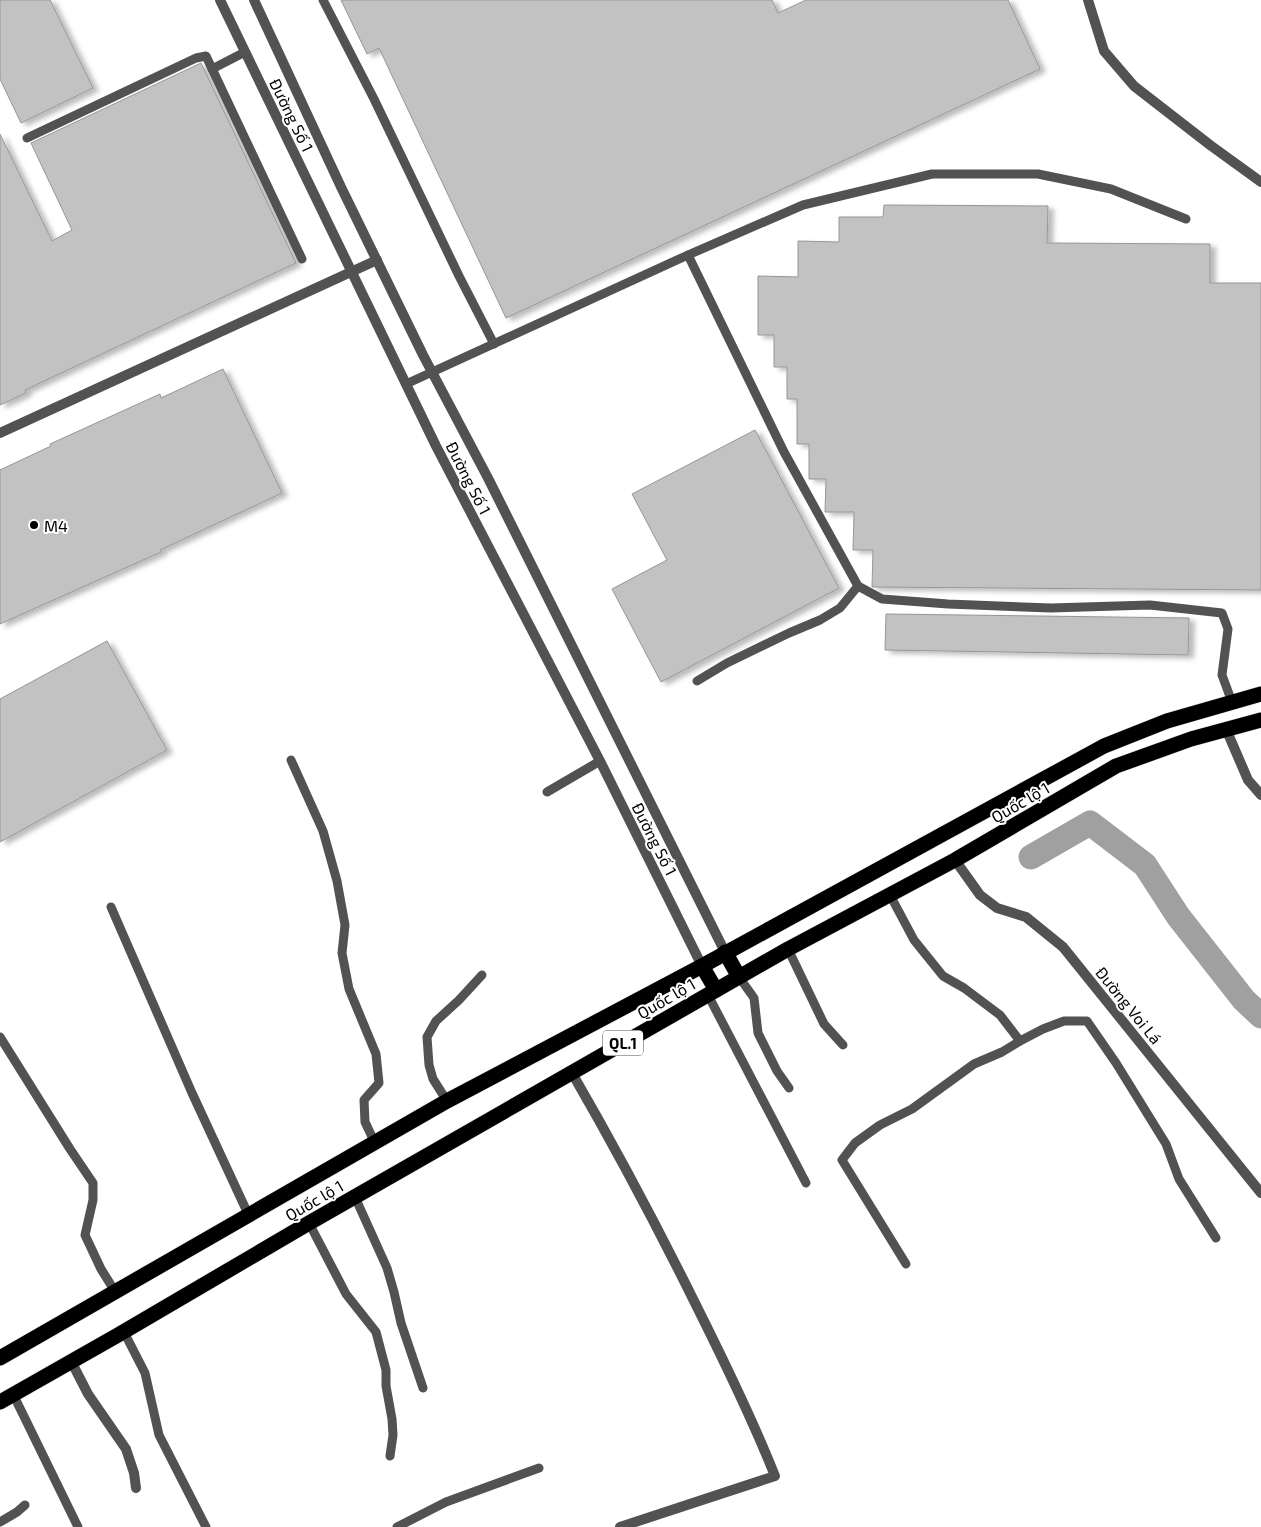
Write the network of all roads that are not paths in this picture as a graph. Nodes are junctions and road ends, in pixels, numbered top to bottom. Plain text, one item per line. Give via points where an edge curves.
1 (220, 0) edge
2 (254, 0) edge
3 (323, 0) edge
4 (1088, 0) edge
5 (245, 52) junction
6 (212, 69) junction
7 (27, 138) dead end
8 (1261, 182) edge
9 (1186, 219) dead end
10 (688, 255) junction
11 (302, 259) dead end
12 (377, 260) junction
13 (352, 272) junction
14 (494, 344) junction
15 (432, 372) junction
16 (406, 384) junction
17 (0, 433) edge
18 (858, 586) junction
19 (697, 681) dead end
20 (1261, 694) edge
21 (1232, 702) junction
22 (1261, 720) edge
23 (1226, 729) junction
24 (291, 760) dead end
25 (600, 761) junction
26 (547, 792) dead end
27 (1261, 795) edge
28 (955, 860) junction
29 (890, 894) junction
30 (111, 906) dead end
31 (788, 949) junction
32 (725, 952) junction
33 (702, 966) junction
34 (482, 975) dead end
35 (740, 977) junction
36 (712, 992) junction
37 (0, 1037) edge
38 (1020, 1041) junction
39 (843, 1045) dead end
40 (572, 1072) junction
41 (789, 1088) dead end
42 (447, 1101) junction
43 (375, 1143) junction
44 (806, 1183) dead end
45 (1261, 1193) edge
46 (355, 1197) junction
47 (249, 1216) junction
48 (309, 1223) junction
49 (1216, 1238) dead end
50 (906, 1264) dead end
51 (116, 1293) junction
52 (124, 1332) junction
53 (0, 1358) edge
54 (71, 1361) junction
55 (422, 1388) dead end
56 (7, 1398) edge
57 (390, 1456) dead end
58 (539, 1468) dead end
59 (136, 1488) dead end
60 (25, 1505) dead end
61 (0, 1522) edge
62 (78, 1527) edge
63 (206, 1527) edge
64 (397, 1527) edge
65 (620, 1527) edge

1 - 5 street, Đường Số 1
2 - 12 street, Đường Số 1
3 - 14 lane
4 - 8 street via 1104,50 1134,86
5 - 6 lane
5 - 13 street, Đường Số 1
6 - 7 lane via 206,56 196,58
6 - 11 lane
9 - 10 lane via 1111,189 1038,174 932,174 803,205
10 - 14 lane
10 - 18 lane via 784,452
12 - 13 street
12 - 15 street, Đường Số 1
13 - 16 street, Đường Số 1
13 - 17 street
14 - 15 lane
15 - 16 lane
15 - 32 street, Đường Số 1
16 - 25 street, Đường Số 1
18 - 19 lane via 840,608 820,620 789,632
18 - 21 lane via 882,599 948,604 1050,608 1150,605 1222,613 1228,629 1222,675
20 - 21 highway, Quốc lộ 1 / QL.1
21 - 32 highway, Quốc lộ 1 / QL.1 via 1167,721 1104,746
22 - 23 highway, Quốc lộ 1 / QL.1
23 - 27 street via 1248,780
23 - 28 highway, Quốc lộ 1 / QL.1 via 1116,766
24 - 43 lane via 323,831 345,925 342,953 349,989 376,1054 379,1083 364,1100 365,1122
25 - 26 lane
25 - 33 street, Đường Số 1
28 - 29 highway, Quốc lộ 1 / QL.1
28 - 45 street, Đường Voi Lá via 980,895 997,908 1026,917 1063,947
29 - 31 highway, Quốc lộ 1 / QL.1
29 - 38 lane via 914,940 943,976 1000,1015
30 - 47 lane
31 - 35 highway, Quốc lộ 1 / QL.1
31 - 39 lane via 824,1024
32 - 33 highway, Quốc lộ 1 / QL.1
32 - 35 highway
33 - 36 highway
33 - 42 highway, Quốc lộ 1 / QL.1
34 - 42 lane via 436,1021 427,1037 433,1079
35 - 36 highway, Quốc lộ 1 / QL.1
35 - 41 lane via 754,998 758,1033
36 - 40 highway, Quốc lộ 1 / QL.1
36 - 44 lane
37 - 51 lane via 93,1183 93,1200 85,1235
38 - 49 lane via 1064,1021 1087,1020 1166,1144 1179,1179
38 - 50 lane via 974,1064 912,1109 880,1125 855,1143 842,1160
40 - 46 highway, Quốc lộ 1 / QL.1
40 - 65 street via 678,1268 748,1412 775,1476
42 - 43 highway, Quốc lộ 1 / QL.1
43 - 47 highway, Quốc lộ 1 / QL.1
46 - 48 highway, Quốc lộ 1 / QL.1
46 - 55 lane via 387,1268
47 - 51 highway, Quốc lộ 1 / QL.1
48 - 52 highway, Quốc lộ 1 / QL.1
48 - 57 lane via 346,1294 376,1332 386,1370 392,1419
51 - 53 highway, Quốc lộ 1 / QL.1
52 - 54 highway, Quốc lộ 1 / QL.1
52 - 63 lane via 145,1373 159,1435
54 - 56 highway, Quốc lộ 1 / QL.1
54 - 59 street via 88,1394 126,1449
56 - 62 lane
58 - 64 lane via 446,1502
60 - 61 lane

